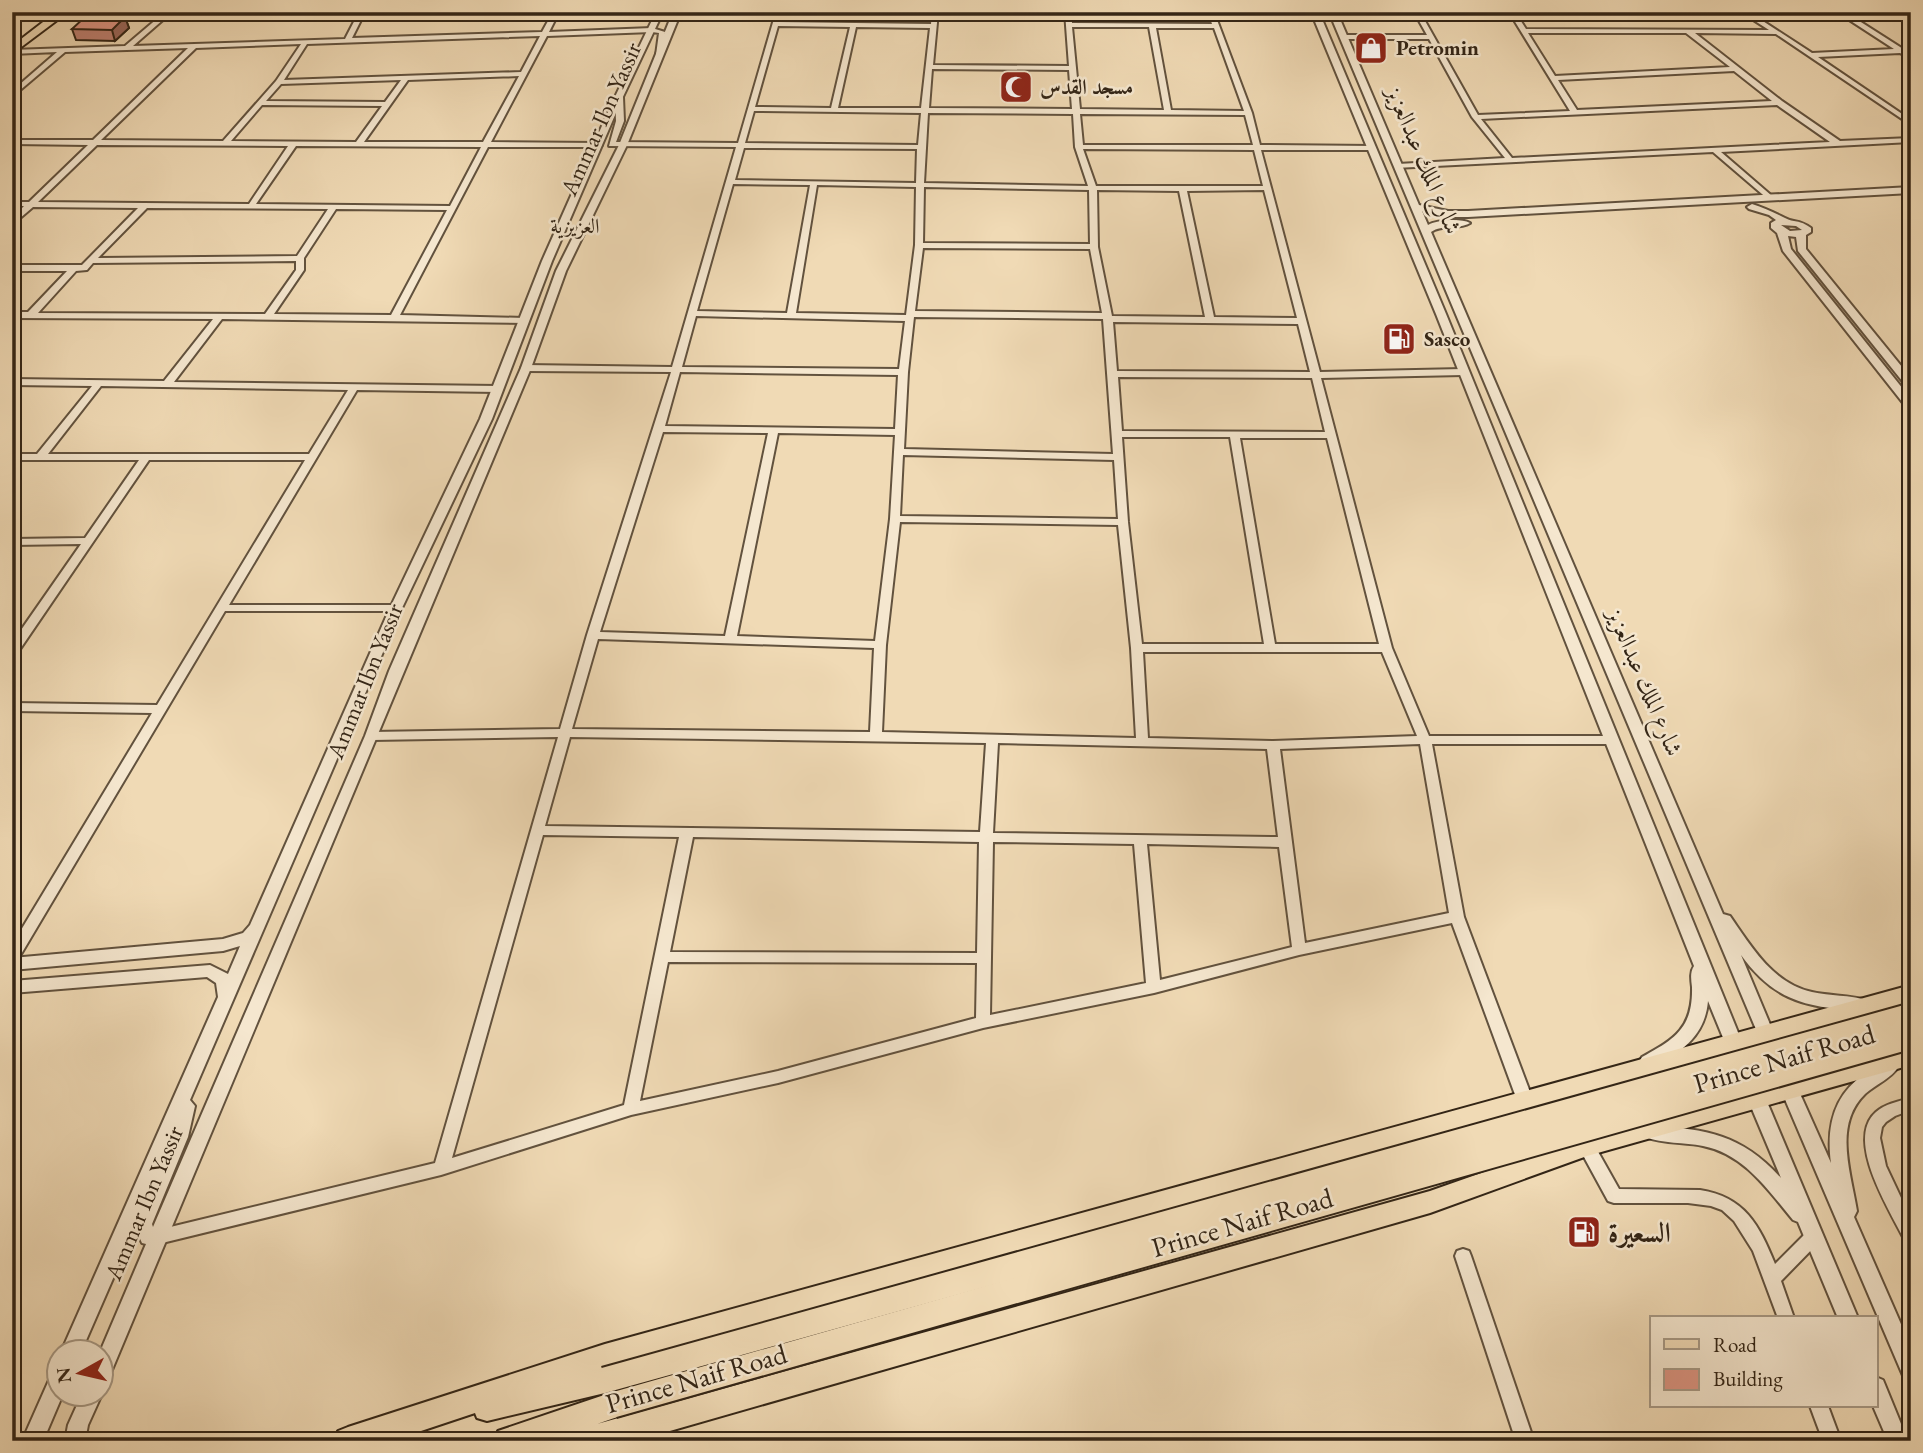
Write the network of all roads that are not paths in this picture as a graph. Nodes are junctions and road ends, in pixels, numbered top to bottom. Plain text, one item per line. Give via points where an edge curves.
1 (19, 12) edge
2 (61, 12) edge
3 (169, 12) edge
4 (362, 12) edge
5 (556, 12) edge
6 (660, 12) edge
7 (677, 12) edge
8 (935, 12) edge
9 (1068, 12) edge
10 (1211, 12) edge
11 (1315, 12) edge
12 (1333, 12) edge
13 (1417, 12) edge
14 (1512, 12) edge
15 (1744, 12) edge
16 (1840, 12) edge
17 (1878, 12) edge
18 (12, 16) edge
19 (1849, 16) junction
20 (778, 18) edge
21 (1069, 25) junction
22 (1152, 25) junction
23 (853, 26) junction
24 (934, 26) junction
25 (1215, 26) junction
26 (652, 30) junction
27 (545, 32) junction
28 (1524, 32) junction
29 (1688, 32) junction
30 (1777, 32) junction
31 (1345, 37) junction
32 (1431, 37) junction
33 (348, 40) junction
34 (306, 41) junction
35 (12, 42) edge
36 (195, 45) junction
37 (127, 48) junction
38 (64, 50) junction
39 (1902, 51) junction
40 (12, 52) edge
41 (659, 55) junction
42 (1811, 55) junction
43 (1911, 57) edge
44 (929, 67) junction
45 (1073, 68) junction
46 (1735, 69) junction
47 (523, 74) junction
48 (407, 78) junction
49 (1553, 78) junction
50 (279, 82) junction
51 (12, 95) edge
52 (619, 97) junction
53 (260, 103) junction
54 (1779, 103) junction
55 (388, 104) junction
56 (751, 109) junction
57 (834, 109) junction
58 (924, 110) junction
59 (1076, 111) junction
60 (1168, 112) junction
61 (1248, 113) junction
62 (1575, 113) junction
63 (1476, 117) junction
64 (1911, 123) edge
65 (1911, 140) edge
66 (12, 142) edge
67 (94, 142) junction
68 (225, 143) junction
69 (294, 143) junction
70 (1838, 143) junction
71 (358, 144) junction
72 (484, 144) junction
73 (740, 144) junction
74 (598, 145) junction
75 (623, 145) junction
76 (920, 147) junction
77 (1079, 147) junction
78 (1370, 148) junction
79 (1258, 149) junction
80 (1716, 151) junction
81 (1510, 160) junction
82 (1398, 166) junction
83 (729, 182) junction
84 (814, 183) junction
85 (918, 184) junction
86 (1266, 188) junction
87 (1093, 189) junction
88 (1183, 190) junction
89 (1911, 190) edge
90 (1769, 198) junction
91 (1911, 199) edge
92 (12, 204) edge
93 (31, 204) junction
94 (145, 205) junction
95 (251, 206) junction
96 (1415, 207) junction
97 (1752, 207) junction
98 (333, 208) junction
99 (451, 208) junction
100 (1794, 208) junction
101 (1448, 214) junction
102 (12, 223) edge
103 (1454, 223) junction
104 (1782, 227) junction
105 (1802, 230) junction
106 (1426, 231) junction
107 (919, 245) junction
108 (1094, 247) junction
109 (300, 258) junction
110 (91, 261) junction
111 (12, 268) edge
112 (74, 268) junction
113 (691, 313) junction
114 (12, 315) edge
115 (31, 315) junction
116 (791, 315) junction
117 (910, 316) junction
118 (219, 317) junction
119 (268, 317) junction
120 (1107, 317) junction
121 (394, 318) junction
122 (1210, 318) junction
123 (523, 321) junction
124 (1301, 321) junction
125 (526, 368) junction
126 (676, 370) junction
127 (903, 372) junction
128 (1463, 372) junction
129 (1113, 374) junction
130 (1318, 376) junction
131 (12, 382) edge
132 (99, 383) junction
133 (168, 383) junction
134 (1911, 385) edge
135 (355, 386) junction
136 (498, 389) junction
137 (1911, 406) edge
138 (659, 429) junction
139 (773, 432) junction
140 (898, 432) junction
141 (1119, 434) junction
142 (1234, 434) junction
143 (1330, 435) junction
144 (898, 452) junction
145 (12, 457) edge
146 (40, 457) junction
147 (146, 457) junction
148 (312, 457) junction
149 (1120, 457) junction
150 (895, 519) junction
151 (1123, 522) junction
152 (12, 541) edge
153 (88, 541) junction
154 (222, 608) junction
155 (396, 608) junction
156 (593, 635) junction
157 (730, 641) junction
158 (880, 645) junction
159 (1270, 647) junction
160 (1138, 648) junction
161 (1386, 648) junction
162 (12, 652) edge
163 (12, 707) edge
164 (161, 709) junction
165 (565, 733) junction
166 (372, 736) junction
167 (876, 736) junction
168 (992, 740) junction
169 (1425, 740) junction
170 (1611, 740) junction
171 (1142, 741) junction
172 (1273, 745) junction
173 (537, 830) junction
174 (687, 832) junction
175 (985, 836) junction
176 (1140, 839) junction
177 (1284, 842) junction
178 (1709, 899) junction
179 (1457, 917) junction
180 (260, 925) junction
181 (1300, 950) junction
182 (1698, 956) junction
183 (12, 957) edge
184 (661, 957) junction
185 (984, 958) junction
186 (12, 964) edge
187 (12, 987) edge
188 (1154, 987) junction
189 (1911, 996) edge
190 (225, 1000) junction
191 (1870, 1006) junction
192 (1911, 1016) edge
193 (983, 1022) junction
194 (1911, 1026) edge
195 (1766, 1034) junction
196 (1734, 1043) junction
197 (1910, 1049) edge
198 (1627, 1072) junction
199 (192, 1077) junction
200 (1789, 1089) junction
201 (1756, 1098) junction
202 (1525, 1100) junction
203 (1911, 1104) edge
204 (631, 1109) junction
205 (1640, 1131) junction
206 (1587, 1146) junction
207 (440, 1168) junction
208 (1813, 1231) junction
209 (1852, 1233) junction
210 (1911, 1236) edge
211 (158, 1237) junction
212 (1463, 1256) dead end
213 (1771, 1280) junction
214 (1785, 1316) edge
215 (1847, 1316) edge
216 (77, 1338) edge
217 (115, 1338) edge
218 (1911, 1371) edge
219 (609, 1393) junction
220 (1880, 1405) edge
221 (47, 1408) edge
222 (86, 1408) edge
223 (1820, 1408) edge
224 (613, 1438) edge
225 (353, 1439) edge
226 (32, 1441) edge
227 (75, 1441) edge
228 (508, 1441) edge
229 (586, 1441) edge
230 (1525, 1441) edge
231 (1832, 1441) edge
232 (1898, 1441) edge

1 - 18 main road
2 - 35 main road
2 - 40 main road
3 - 37 street
4 - 33 street
5 - 27 street
6 - 26 street, Ammar Ibn Yassir
7 - 41 street, Ammar Ibn Yassir
8 - 24 street
9 - 21 street
10 - 25 street
11 - 78 street, شارع الملك عبدالعزيز
12 - 31 street, شارع الملك عبدالعزيز
13 - 32 street
14 - 28 street
15 - 30 street
16 - 19 street
17 - 19 street
19 - 39 street
20 - 23 street
20 - 56 street
21 - 22 street
21 - 45 street
22 - 25 street
22 - 60 street
23 - 24 street
23 - 57 street
24 - 44 street
25 - 61 street
26 - 27 street
26 - 41 street via 662,32
26 - 52 street, Ammar Ibn Yassir
27 - 33 street
27 - 47 street
28 - 29 street
28 - 49 street
29 - 30 street
29 - 46 street
30 - 42 street
31 - 32 street
31 - 82 street, شارع الملك عبدالعزيز
32 - 63 street
33 - 34 street
34 - 36 street
34 - 50 street
36 - 37 street
36 - 67 street
37 - 38 street
38 - 40 street
38 - 51 street
39 - 42 street
39 - 43 street
41 - 75 street, Ammar Ibn Yassir
42 - 64 street
44 - 45 street
44 - 58 street
45 - 59 street
46 - 49 street
46 - 54 street
47 - 48 street
47 - 72 street
48 - 50 street
48 - 55 street
49 - 62 street
50 - 53 street
52 - 74 street, Ammar Ibn Yassir
52 - 75 street via 620,121 612,144
53 - 55 street
53 - 68 street
54 - 62 street
54 - 70 street
55 - 71 street
56 - 57 street
56 - 73 street
57 - 58 street
58 - 59 street
58 - 76 street
59 - 60 street
59 - 77 street
60 - 61 street
61 - 79 street
62 - 63 street
63 - 81 street
65 - 70 street
66 - 67 street
67 - 68 street
67 - 93 street
68 - 69 street
69 - 71 street
69 - 95 street
70 - 80 street
71 - 72 street
72 - 74 street
72 - 99 street
73 - 75 street
73 - 76 street
73 - 83 street
74 - 123 street, Ammar Ibn Yassir
75 - 125 street, Ammar Ibn Yassir via 561,271
76 - 85 street
77 - 79 street
77 - 87 street
78 - 79 street
78 - 128 street, شارع الملك عبدالعزيز
79 - 86 street
80 - 81 street
80 - 90 street
81 - 82 street
82 - 96 street, شارع الملك عبدالعزيز
83 - 84 street
83 - 113 street
84 - 85 street
84 - 116 street
85 - 87 street
85 - 107 street
86 - 88 street
86 - 124 street
87 - 88 street
87 - 108 street
88 - 122 street
89 - 90 street
90 - 101 street
91 - 100 street
92 - 93 street
93 - 94 street
93 - 102 street
94 - 95 street
94 - 110 street
95 - 98 street
96 - 101 street
96 - 106 street, شارع الملك عبدالعزيز
97 - 100 street
97 - 103 street
97 - 104 street via 1772,213
98 - 99 street
98 - 109 street
99 - 121 street
100 - 105 street
101 - 103 street
103 - 106 street
104 - 105 street
104 - 137 street via 1786,249
105 - 134 street via 1801,249
106 - 178 street, شارع الملك عبدالعزيز
107 - 108 street
107 - 117 street
108 - 120 street
109 - 110 street
109 - 119 street via 300,271
110 - 112 street via 84,268
111 - 112 street
112 - 115 street
113 - 116 street
113 - 126 street
114 - 115 street
115 - 118 street
116 - 117 street
117 - 120 street
117 - 127 street
118 - 119 street
118 - 133 street
119 - 121 street
120 - 122 street
120 - 129 street
121 - 123 street
122 - 124 street
123 - 136 street, Ammar Ibn Yassir
124 - 130 street
125 - 126 street
125 - 166 street, Ammar Ibn Yassir
126 - 127 street
126 - 138 street
127 - 140 street
128 - 130 street
128 - 170 street, شارع الملك عبدالعزيز
129 - 130 street
129 - 141 street
130 - 143 street
131 - 132 street
132 - 133 street
132 - 146 street
133 - 135 street
135 - 136 street
135 - 148 street
136 - 155 street, Ammar Ibn Yassir
138 - 139 street
138 - 156 street
139 - 140 street
139 - 157 street
140 - 144 street
141 - 142 street
141 - 149 street
142 - 143 street
142 - 159 street
143 - 161 street
144 - 149 street
144 - 150 street
145 - 146 street
146 - 147 street
147 - 148 street
147 - 153 street
148 - 154 street
149 - 151 street
150 - 151 street
150 - 158 street
151 - 160 street
152 - 153 street
153 - 162 street
154 - 155 street
154 - 164 street
155 - 180 street, Ammar Ibn Yassir
156 - 157 street
156 - 165 street
157 - 158 street
158 - 167 street
159 - 160 street
159 - 161 street
160 - 171 street
161 - 169 street
163 - 164 street
164 - 183 street
165 - 166 street
165 - 167 street
165 - 173 street
166 - 211 street, Ammar Ibn Yassir
167 - 168 street
168 - 171 street
168 - 175 street
169 - 170 street
169 - 172 street
169 - 179 street
170 - 182 street, شارع الملك عبدالعزيز
171 - 172 street
172 - 177 street
173 - 174 street
173 - 207 street
174 - 175 street
174 - 184 street
175 - 176 street
175 - 185 street
176 - 177 street
176 - 188 street
177 - 181 street
178 - 191 street via 1769,979 1785,990 1814,1001
178 - 195 street, شارع الملك عبدالعزيز
179 - 181 street
179 - 202 street
180 - 186 street via 249,937 223,945
180 - 190 street, Ammar Ibn Yassir
181 - 188 street
182 - 196 street, شارع الملك عبدالعزيز
182 - 198 street via 1702,1003 1693,1028 1671,1049
184 - 185 street
184 - 204 street
185 - 193 street
187 - 190 street via 210,971 224,980
188 - 193 street
189 - 191 main road
189 - 194 main road via 1896,1009
190 - 199 street, Ammar Ibn Yassir
191 - 195 main road
192 - 219 main road, bridge
193 - 204 street via 778,1077
195 - 196 main road
195 - 200 street, شارع الملك عبدالعزيز
196 - 198 main road
196 - 201 street, شارع الملك عبدالعزيز
197 - 200 main road, Prince Naif Road
197 - 209 street via 1855,1090 1841,1113 1837,1139
197 - 219 main road, bridge
198 - 202 main road
199 - 211 street via 179,1137 142,1224 149,1237
199 - 216 street, Ammar Ibn Yassir
200 - 201 main road, Prince Naif Road
200 - 209 street, شارع الملك عبدالعزيز
201 - 205 main road, Prince Naif Road
201 - 208 street, شارع الملك عبدالعزيز
202 - 225 main road via 605,1357
203 - 210 street via 1882,1115 1874,1126 1872,1141
204 - 207 street
205 - 206 main road, Prince Naif Road
205 - 208 street via 1697,1135 1744,1153
206 - 213 street via 1614,1196 1723,1202 1752,1229
206 - 224 main road, Prince Naif Road via 1430,1202
207 - 211 street
208 - 213 street
208 - 215 street, شارع الملك عبدالعزيز
209 - 218 street, شارع الملك عبدالعزيز
211 - 217 street, Ammar Ibn Yassir
212 - 230 street
213 - 214 street
219 - 225 main road
219 - 228 main road
220 - 232 street
221 - 226 street
222 - 227 street
223 - 231 street
224 - 229 main road, Prince Naif Road

